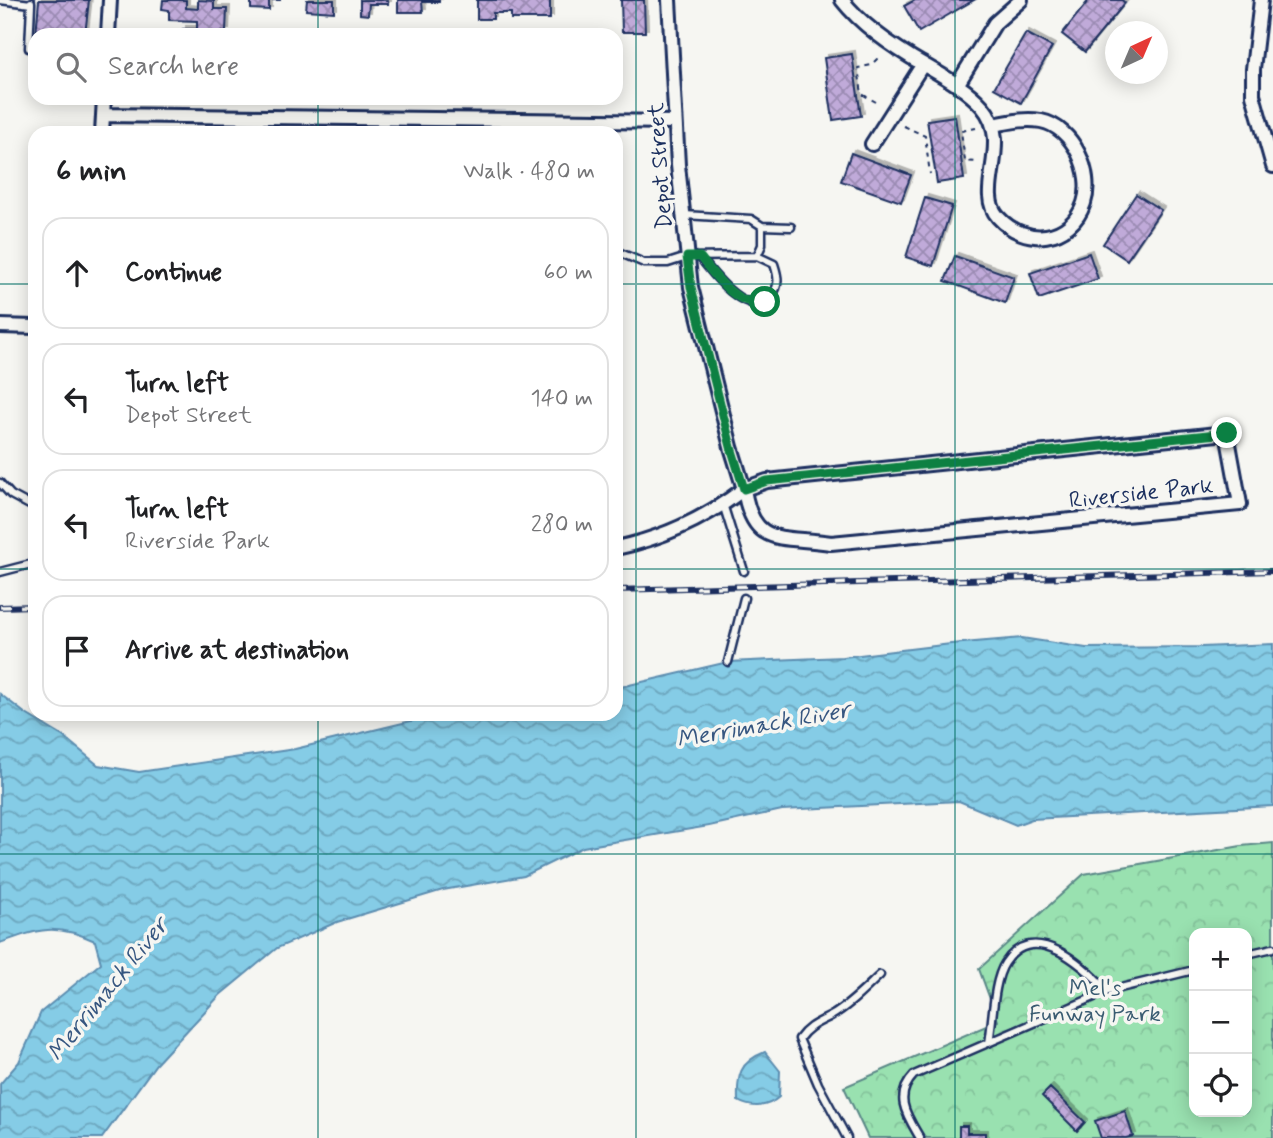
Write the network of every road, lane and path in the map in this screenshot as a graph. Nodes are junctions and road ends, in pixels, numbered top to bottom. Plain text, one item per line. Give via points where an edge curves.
1 (0, 0) edge
2 (110, 0) edge
3 (669, 0) edge
4 (842, 0) edge
5 (1021, 0) edge
6 (1261, 0) edge
7 (32, 2) edge
8 (30, 28) edge
9 (108, 28) edge
10 (879, 57) dead end
11 (923, 64) junction
12 (957, 85) junction
13 (876, 103) dead end
14 (104, 105) edge
15 (103, 115) junction
16 (675, 122) junction
17 (993, 125) junction
18 (102, 126) edge
19 (904, 126) dead end
20 (976, 128) dead end
21 (1269, 138) edge
22 (872, 144) dead end
23 (976, 162) dead end
24 (1273, 166) edge
25 (930, 174) dead end
26 (684, 215) junction
27 (762, 226) junction
28 (791, 227) dead end
29 (623, 254) edge
30 (757, 256) junction
31 (693, 257) junction
32 (0, 326) edge
33 (28, 327) edge
34 (0, 483) edge
35 (744, 489) junction
36 (28, 504) edge
37 (723, 504) junction
38 (623, 546) edge
39 (28, 564) edge
40 (744, 571) dead end
41 (0, 572) edge
42 (744, 598) dead end
43 (728, 662) dead end
44 (1273, 948) edge
45 (1252, 953) edge
46 (1189, 971) edge
47 (880, 975) dead end
48 (1108, 991) junction
49 (989, 1043) junction
50 (847, 1138) edge
51 (920, 1138) edge

1 - 7 lane
2 - 9 street
3 - 16 street, Depot Street
4 - 11 street via 859,20
5 - 12 street via 995,23
6 - 21 street via 1252,83 1255,109
7 - 8 lane
10 - 13 path via 858,68 862,94
11 - 12 street
11 - 22 street
12 - 17 street via 982,106
14 - 15 street
15 - 16 street
15 - 18 street
16 - 26 street, Depot Street
17 - 17 street via 992,209 1018,234 1031,237 1057,232 1069,224 1085,201 1084,171 1074,145 1053,125 1041,121
19 - 25 path via 925,136
20 - 23 path via 961,131 965,161
21 - 24 street
26 - 27 lane via 751,219
26 - 31 street, Depot Street
27 - 28 lane
27 - 30 lane
29 - 31 lane via 644,263
30 - 31 lane
30 - 31 lane via 774,264 779,279 773,294 755,305 737,296
31 - 35 street, Depot Street via 691,287
32 - 33 street
34 - 36 lane
35 - 35 street, Riverside Park via 748,512 764,533 831,543 1240,504 1227,433 767,481
35 - 37 street
37 - 38 street via 662,535
37 - 40 lane
39 - 41 lane
42 - 43 lane
44 - 45 lane
46 - 48 lane
47 - 50 lane via 799,1039
48 - 49 lane
48 - 49 lane via 1064,954 1045,945 1017,950 999,979
49 - 51 lane via 906,1083 905,1112

